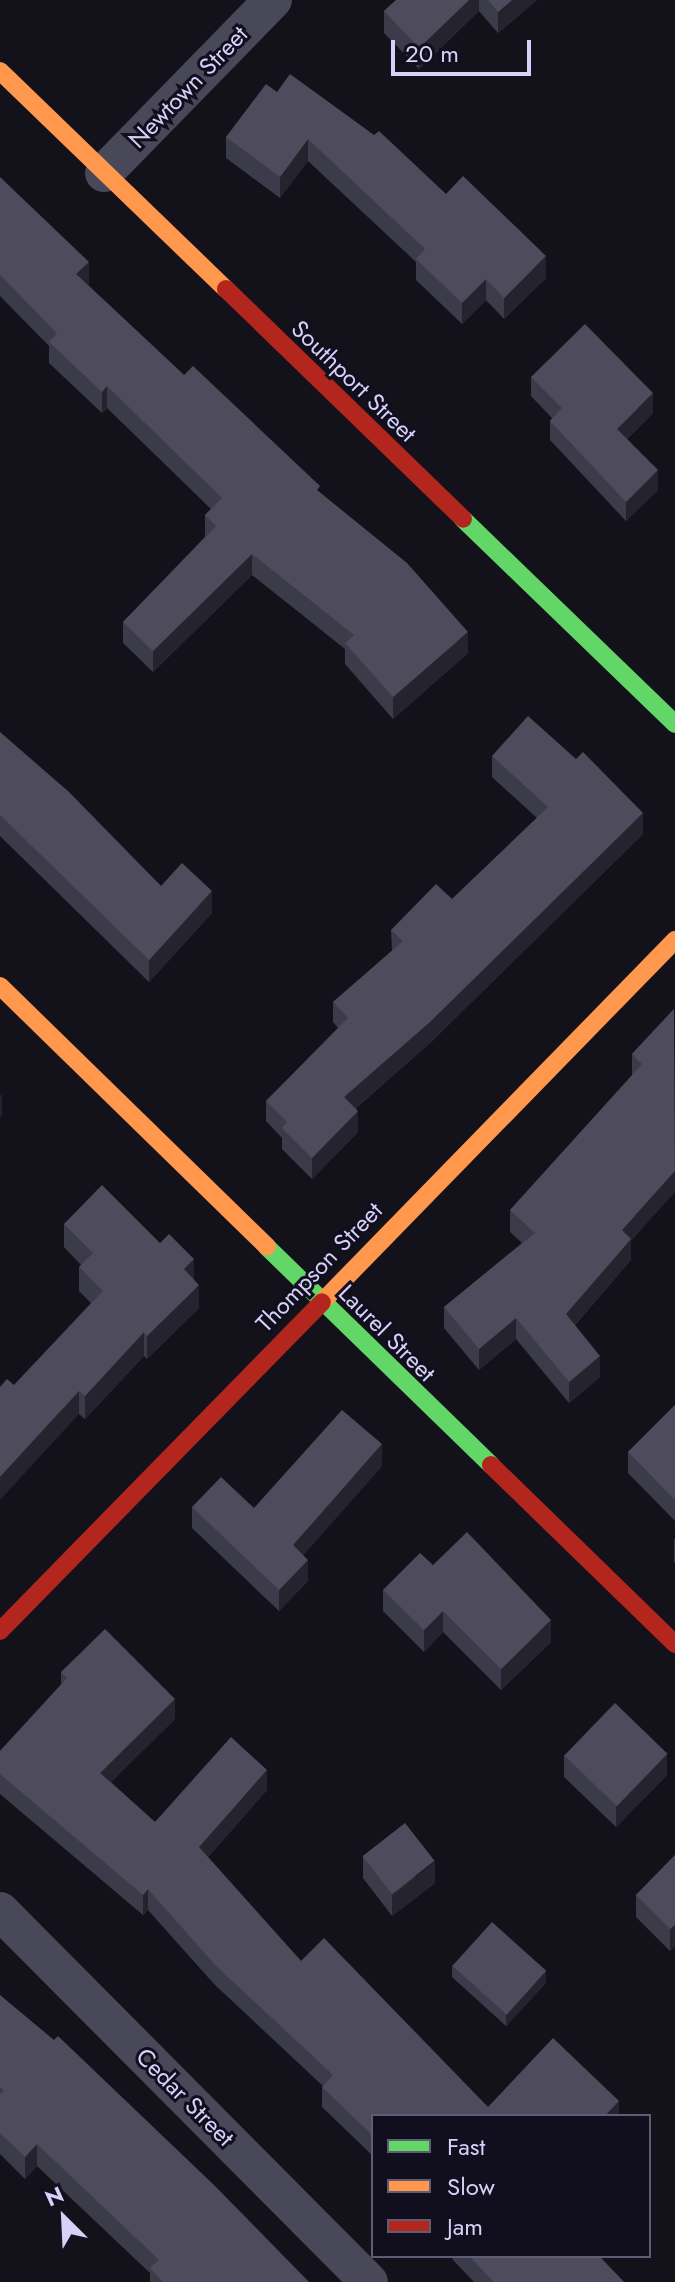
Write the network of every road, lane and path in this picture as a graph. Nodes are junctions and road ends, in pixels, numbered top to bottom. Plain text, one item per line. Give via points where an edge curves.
1 (273, 0) edge
2 (0, 71) edge
3 (104, 173) junction
4 (675, 724) edge
5 (675, 940) edge
6 (0, 986) edge
7 (320, 1300) junction
8 (0, 1631) edge
9 (675, 1644) edge
10 (0, 1911) edge
11 (369, 2282) edge

1 - 3 street, Newtown Street
2 - 3 street, Southport Street
3 - 4 street, Southport Street
5 - 7 street, Thompson Street
6 - 7 street, Laurel Street
7 - 8 street, Thompson Street
7 - 9 street, Laurel Street
10 - 11 street, Cedar Street

